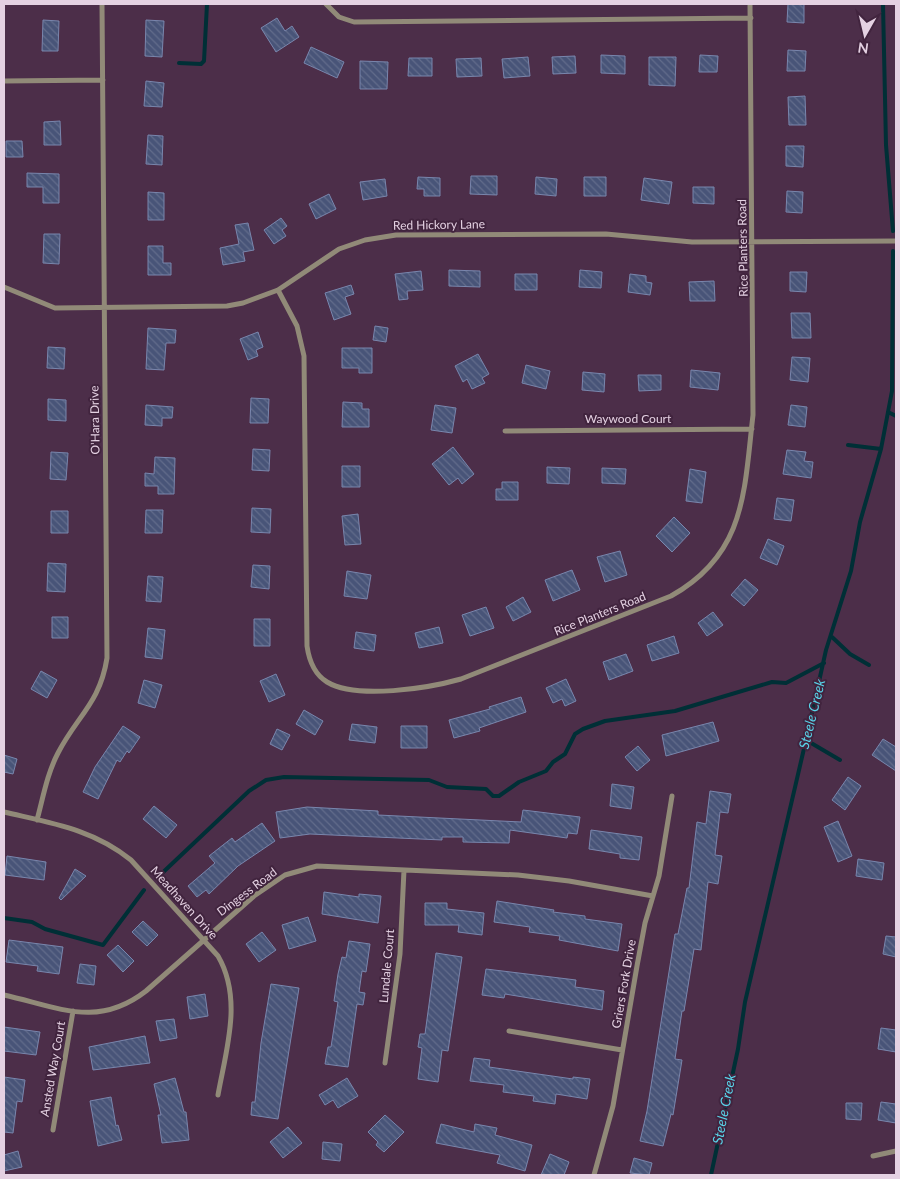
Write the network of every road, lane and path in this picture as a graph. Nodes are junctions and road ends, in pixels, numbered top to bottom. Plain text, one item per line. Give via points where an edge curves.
1 (102, 4) edge
2 (326, 4) edge
3 (750, 4) edge
4 (751, 18) junction
5 (103, 80) junction
6 (4, 81) edge
7 (896, 241) edge
8 (753, 242) junction
9 (4, 287) edge
10 (278, 290) junction
11 (104, 308) junction
12 (752, 429) junction
13 (505, 431) dead end
14 (672, 796) dead end
15 (4, 812) edge
16 (38, 820) junction
17 (404, 870) junction
18 (653, 896) junction
19 (204, 939) junction
20 (4, 994) edge
21 (73, 1011) junction
22 (509, 1031) dead end
23 (622, 1050) junction
24 (385, 1063) dead end
25 (218, 1095) dead end
26 (53, 1130) dead end
27 (896, 1152) edge
28 (873, 1156) dead end
29 (594, 1175) edge

1 - 5 street, O'Hara Drive
2 - 4 street via 339,17 354,22
3 - 4 street, Rice Planters Road
4 - 8 street, Rice Planters Road
5 - 6 street
5 - 11 street, O'Hara Drive
7 - 8 street, Red Hickory Lane
8 - 10 street, Red Hickory Lane via 692,242 606,234 387,236 339,248
8 - 12 street, Rice Planters Road
9 - 11 street, Red Hickory Lane via 55,308
10 - 11 street, Red Hickory Lane via 227,306
10 - 12 street, Rice Planters Road via 297,326 304,356 307,646 317,673 335,686 409,689 461,679 685,588 708,570 730,539 742,500
11 - 16 street, O'Hara Drive via 107,658 101,687 56,755
12 - 13 street, Waywood Court
14 - 18 street, Griers Fork Drive
15 - 16 street, Meadhaven Drive
16 - 19 street, Meadhaven Drive via 88,834 115,847
17 - 18 street, Dingess Road via 527,876
17 - 19 street, Dingess Road via 317,866 285,875 254,896
17 - 24 street, Lundale Court via 400,954
18 - 23 street, Griers Fork Drive
19 - 21 street, Dingess Road via 134,1000 104,1012
19 - 25 street, Meadhaven Drive via 224,967 232,994 230,1029
20 - 21 street, Dingess Road
21 - 26 street, Ansted Way Court
22 - 23 street
23 - 29 street, Griers Fork Drive via 613,1106
27 - 28 street

